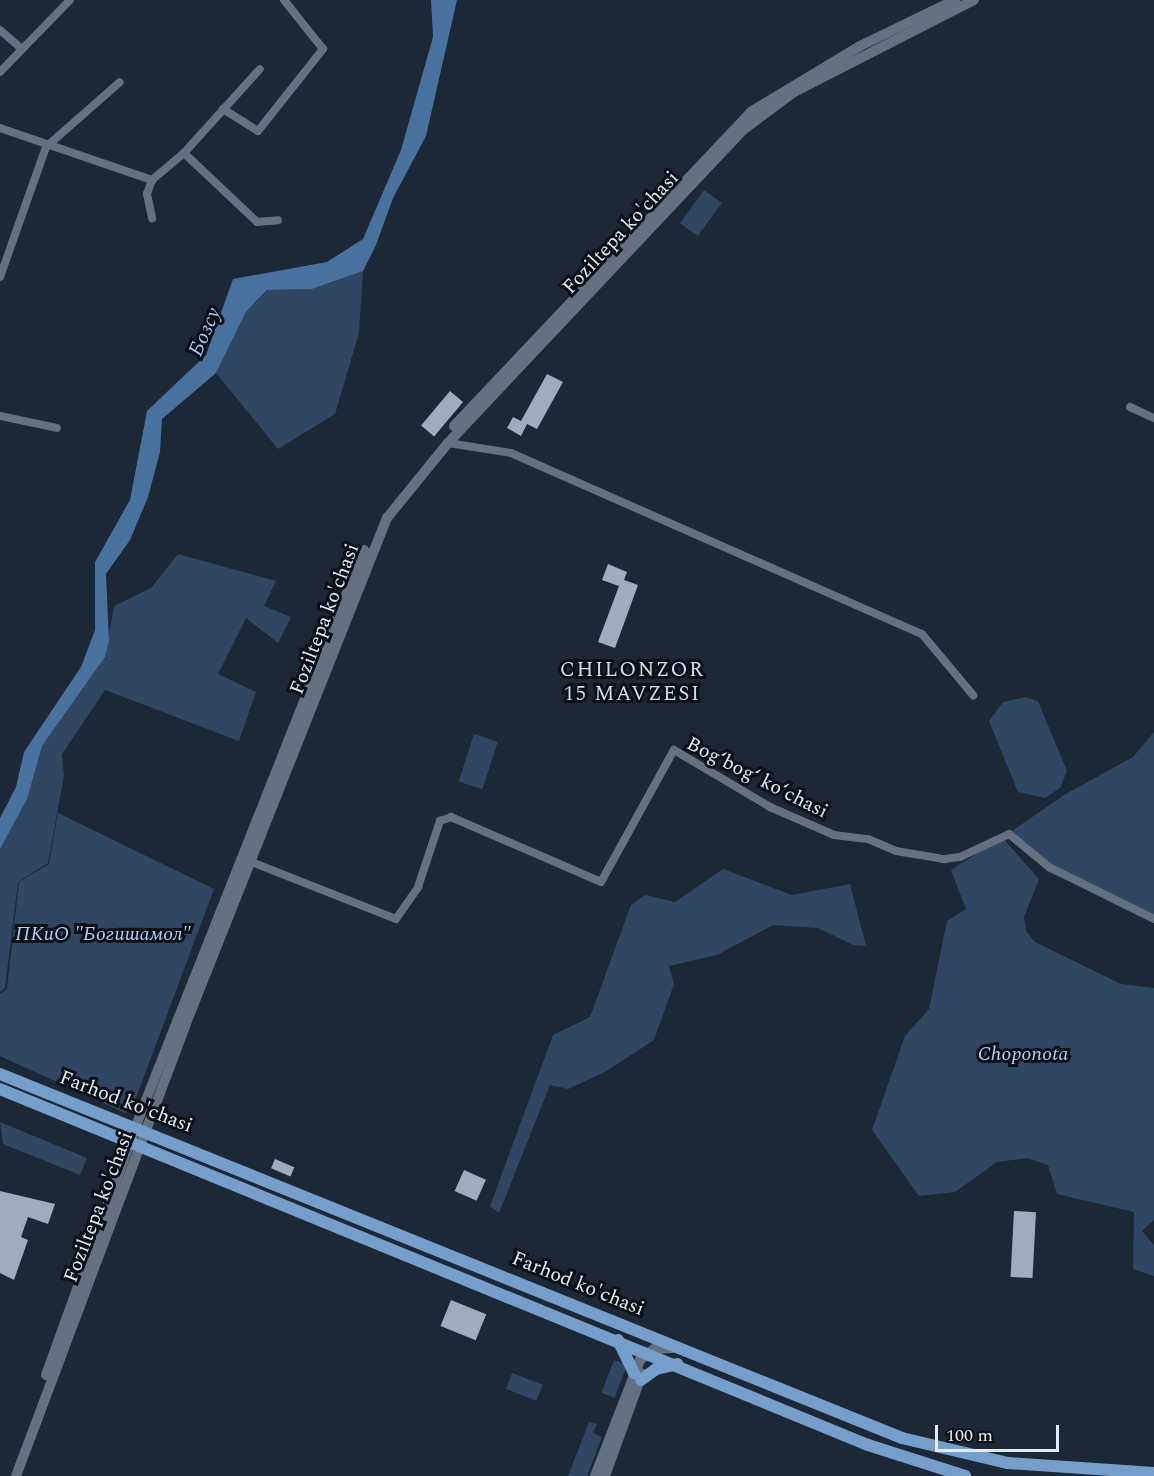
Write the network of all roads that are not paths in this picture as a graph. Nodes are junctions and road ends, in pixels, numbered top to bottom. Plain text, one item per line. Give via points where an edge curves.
1 (70, 0) edge
2 (284, 0) edge
3 (955, 0) edge
4 (974, 0) edge
5 (0, 30) edge
6 (22, 49) junction
7 (260, 69) dead end
8 (0, 72) edge
9 (120, 82) dead end
10 (223, 109) junction
11 (0, 128) edge
12 (46, 147) junction
13 (184, 153) junction
14 (152, 180) junction
15 (152, 218) dead end
16 (278, 220) dead end
17 (0, 277) edge
18 (1130, 407) dead end
19 (0, 416) edge
20 (1154, 418) edge
21 (57, 428) dead end
22 (445, 441) junction
23 (973, 695) dead end
24 (249, 861) junction
25 (1154, 919) edge
26 (0, 1074) edge
27 (0, 1089) edge
28 (142, 1129) junction
29 (136, 1144) junction
30 (634, 1327) junction
31 (617, 1339) junction
32 (685, 1348) junction
33 (648, 1352) junction
34 (678, 1364) junction
35 (637, 1376) junction
36 (1123, 1474) edge
37 (1153, 1474) edge
38 (9, 1476) edge
39 (16, 1476) edge
40 (595, 1476) edge
41 (605, 1476) edge
42 (965, 1476) edge

1 - 6 street
2 - 10 street via 323,49 258,131
3 - 22 main road, Foziltepa ko'chasi via 860,46 752,111
4 - 22 main road, Foziltepa ko'chasi via 864,54 758,117
5 - 6 street
6 - 8 street
7 - 10 street
9 - 12 street
10 - 13 street
11 - 12 street
12 - 14 street via 109,162
12 - 17 street
13 - 14 street
13 - 16 street via 257,222
14 - 15 street via 147,194
18 - 20 street
19 - 21 street
22 - 23 street via 511,453 922,634
22 - 24 main road, Foziltepa ko'chasi via 379,531
22 - 28 main road, Foziltepa ko'chasi via 373,530
24 - 25 street, Bogʻbogʻ koʻchasi via 396,919 418,887 440,820 451,817 602,882 674,750 770,807 834,835 868,839 897,851 944,859 960,857 1009,834 1049,867
24 - 28 main road, Foziltepa ko'chasi
26 - 28 main road, Farhod ko'chasi
27 - 29 main road, Farhod ko'chasi
28 - 29 main road, Foziltepa ko'chasi
28 - 30 main road, Farhod ko'chasi
29 - 31 main road, Farhod ko'chasi
29 - 38 main road, Foziltepa ko'chasi
29 - 39 main road, Foziltepa ko'chasi
30 - 32 main road, Farhod ko'chasi
30 - 33 main road
31 - 33 main road, Farhod ko'chasi
31 - 35 main road
32 - 33 main road
32 - 36 main road, Farhod ko'chasi via 928,1447 1008,1463
33 - 34 main road, Farhod ko'chasi
33 - 35 main road
34 - 35 main road
34 - 42 main road, Farhod ko'chasi via 878,1449
35 - 40 main road
35 - 41 main road
36 - 37 main road, Farhod ko'chasi

